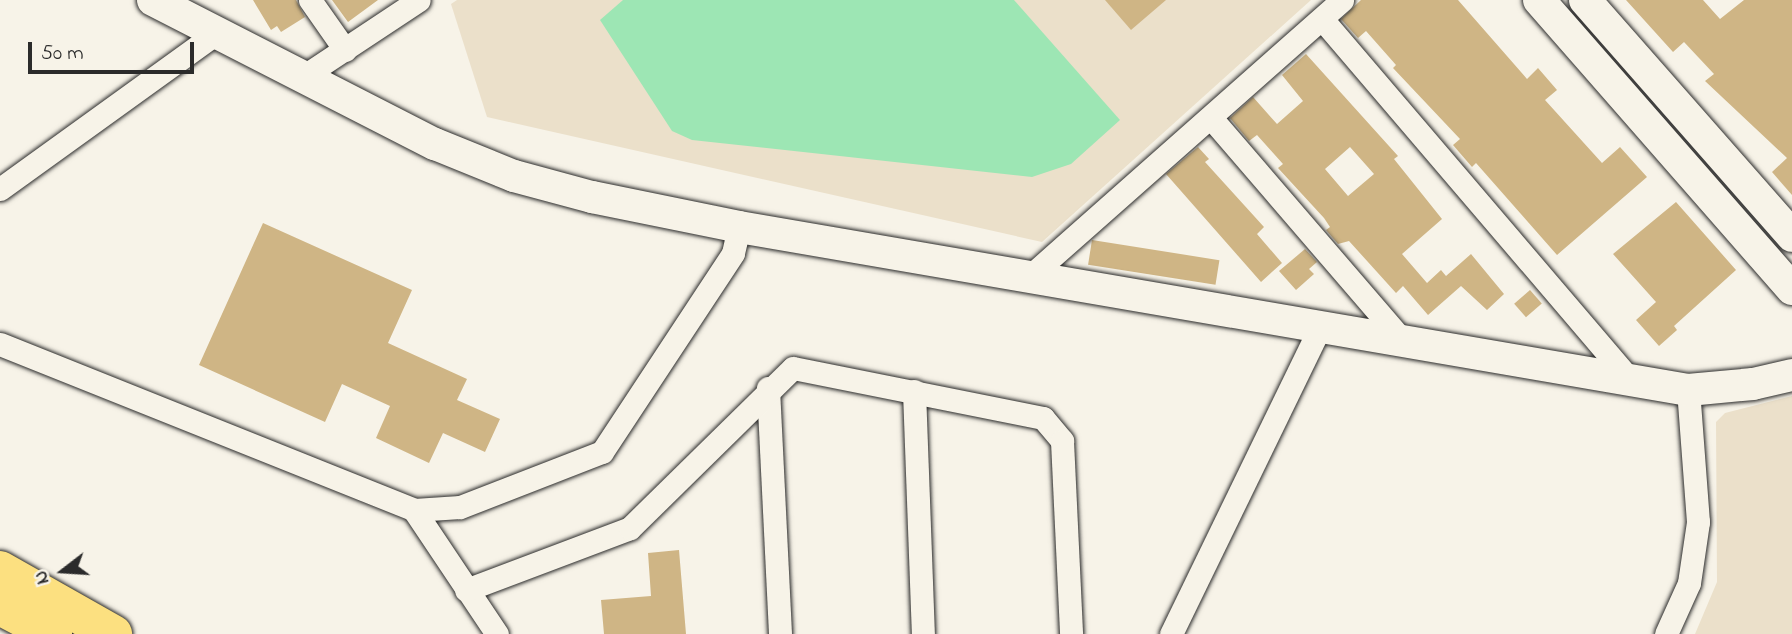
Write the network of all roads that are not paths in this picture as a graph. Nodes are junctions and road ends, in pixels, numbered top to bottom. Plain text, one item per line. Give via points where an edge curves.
1 (153, 0) edge
2 (310, 0) edge
3 (419, 0) edge
4 (1342, 0) edge
5 (1539, 0) edge
6 (1585, 0) edge
7 (1322, 19) junction
8 (216, 33) junction
9 (345, 50) junction
10 (302, 78) junction
11 (1212, 119) junction
12 (0, 189) edge
13 (739, 227) junction
14 (1792, 236) edge
15 (1029, 277) junction
16 (1792, 289) edge
17 (1320, 329) junction
18 (1402, 340) junction
19 (0, 344) edge
20 (1792, 374) edge
21 (1630, 380) junction
22 (768, 388) junction
23 (1688, 390) junction
24 (914, 391) junction
25 (414, 510) junction
26 (0, 569) edge
27 (466, 590) junction
28 (0, 606) edge
29 (53, 634) edge
30 (113, 634) edge
31 (497, 634) edge
32 (780, 634) edge
33 (923, 634) edge
34 (1071, 634) edge
35 (1171, 634) edge
36 (1666, 634) edge

1 - 8 street
2 - 9 street
3 - 9 street
4 - 7 street
5 - 16 street
6 - 14 street
7 - 11 street
7 - 21 street
8 - 10 street
8 - 12 street
9 - 10 street
10 - 13 street via 435,144 514,176
11 - 15 street
11 - 18 street
13 - 15 street
13 - 25 street via 733,253 603,452 460,507
15 - 17 street
17 - 18 street
17 - 35 street
18 - 21 street
19 - 25 street
20 - 23 street via 1753,384
21 - 23 street
22 - 24 street via 793,368
22 - 27 street via 630,528
22 - 32 street
23 - 36 street via 1698,522 1689,583
24 - 33 street
24 - 34 street via 1043,418 1062,441
25 - 27 street
26 - 30 highway
27 - 31 street
28 - 29 highway

